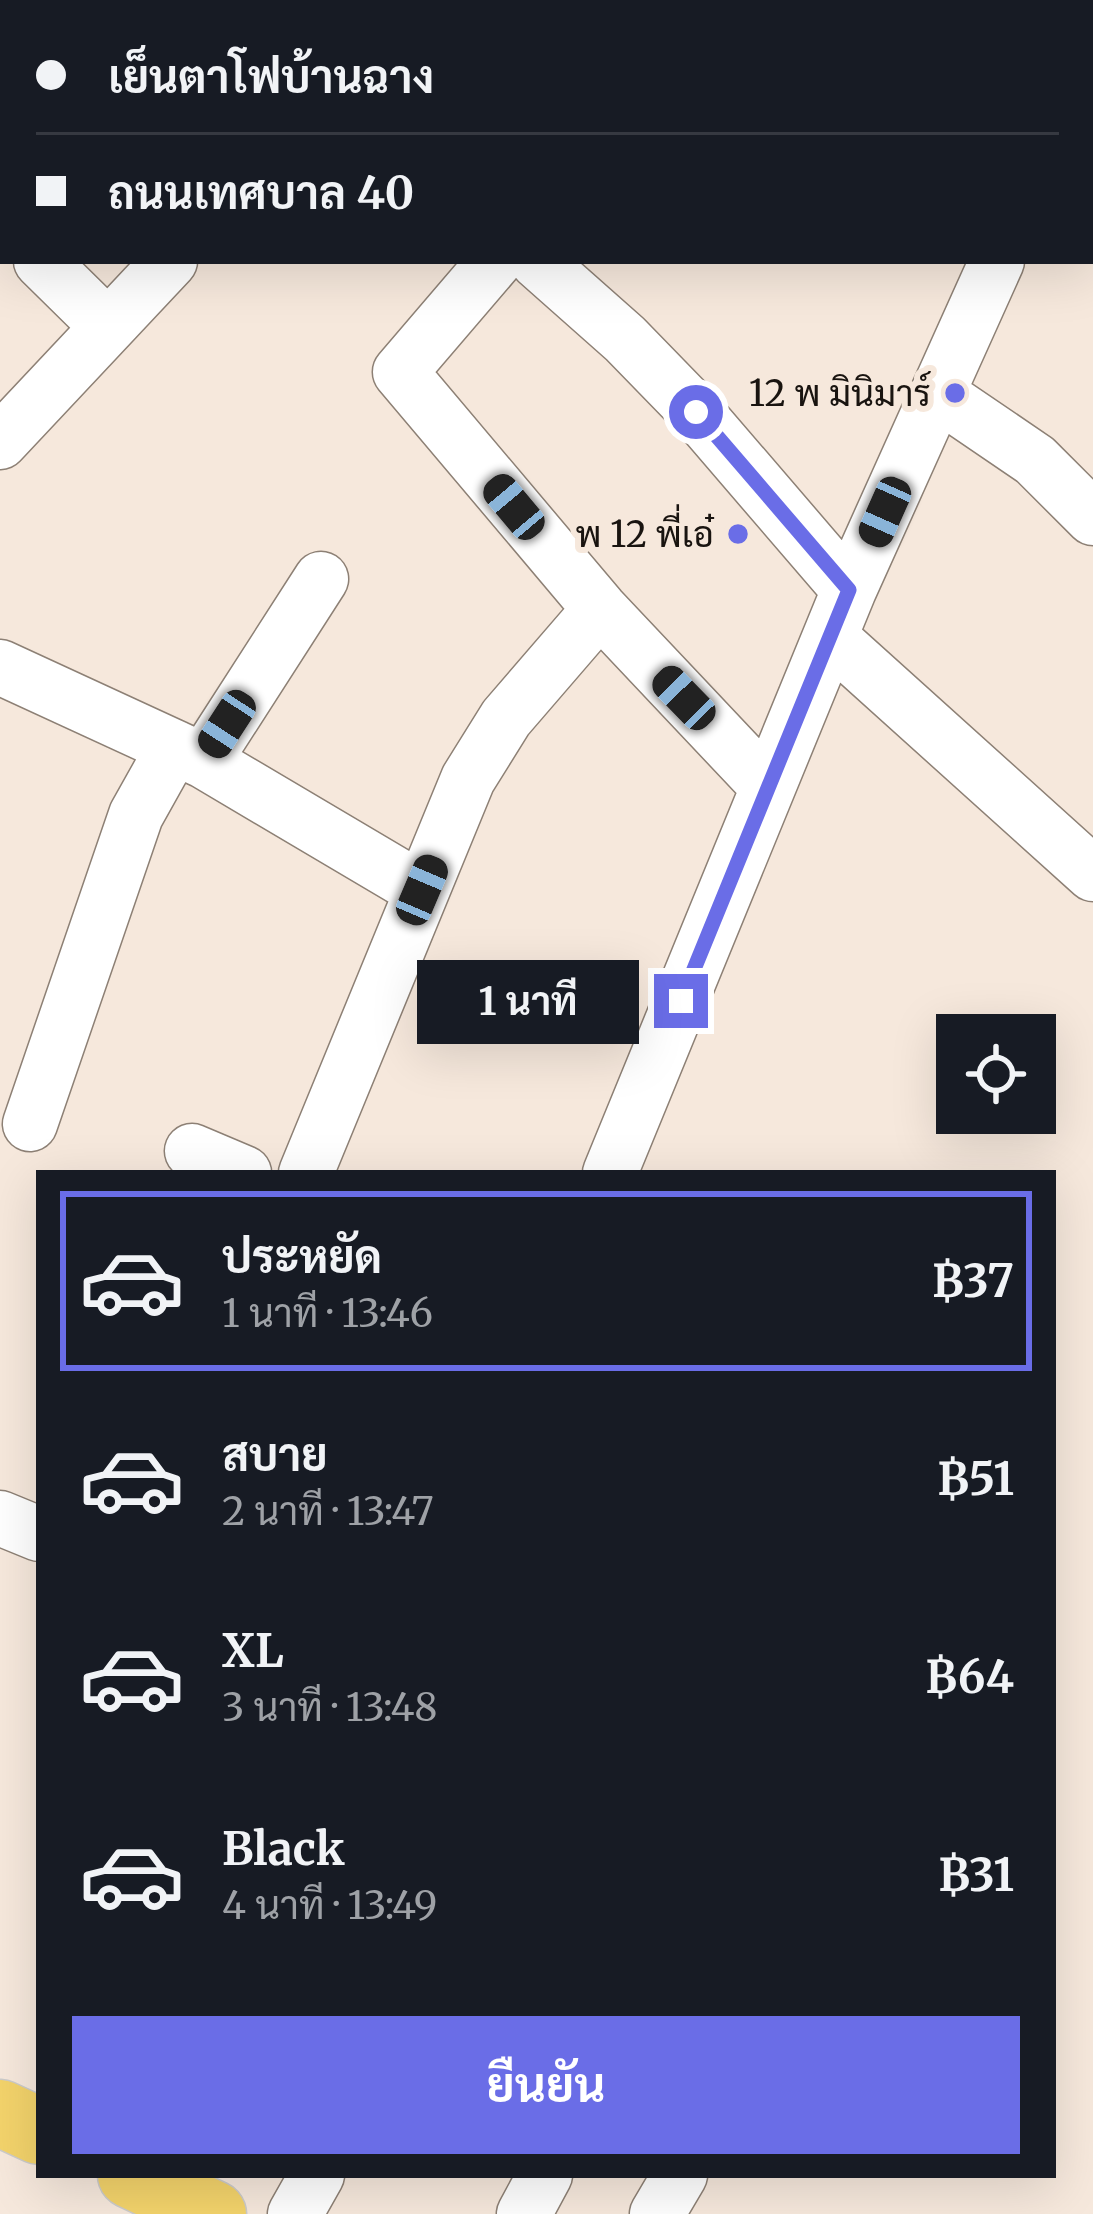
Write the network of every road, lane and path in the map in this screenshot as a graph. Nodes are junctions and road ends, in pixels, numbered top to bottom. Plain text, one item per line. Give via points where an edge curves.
1 (44, 264) edge
2 (167, 264) edge
3 (492, 264) edge
4 (540, 264) edge
5 (996, 264) edge
6 (108, 327) junction
7 (938, 394) junction
8 (0, 442) edge
9 (1093, 518) edge
10 (321, 579) dead end
11 (600, 609) junction
12 (840, 614) junction
13 (0, 668) edge
14 (189, 754) junction
15 (769, 787) junction
16 (1093, 874) edge
17 (422, 890) junction
18 (30, 1124) dead end
19 (192, 1151) dead end
20 (237, 1170) edge
21 (308, 1170) edge
22 (611, 1170) edge
23 (0, 1518) edge
24 (36, 1533) edge
25 (0, 2113) edge
26 (36, 2130) edge
27 (315, 2178) edge
28 (543, 2178) edge
29 (678, 2178) edge
30 (295, 2214) edge
31 (524, 2214) edge
32 (657, 2214) edge

1 - 6 street
2 - 6 street
3 - 11 street via 400,372
4 - 12 street via 696,412
5 - 7 street
6 - 8 street
7 - 9 street via 1035,460
7 - 12 street
10 - 14 street
11 - 15 street
11 - 17 street via 506,718 468,779
12 - 15 street
12 - 16 street
13 - 14 street
14 - 17 street
14 - 18 street via 136,815
15 - 22 street
17 - 21 street
19 - 20 street
23 - 24 street
25 - 26 highway
27 - 30 street
28 - 31 street
29 - 32 street

